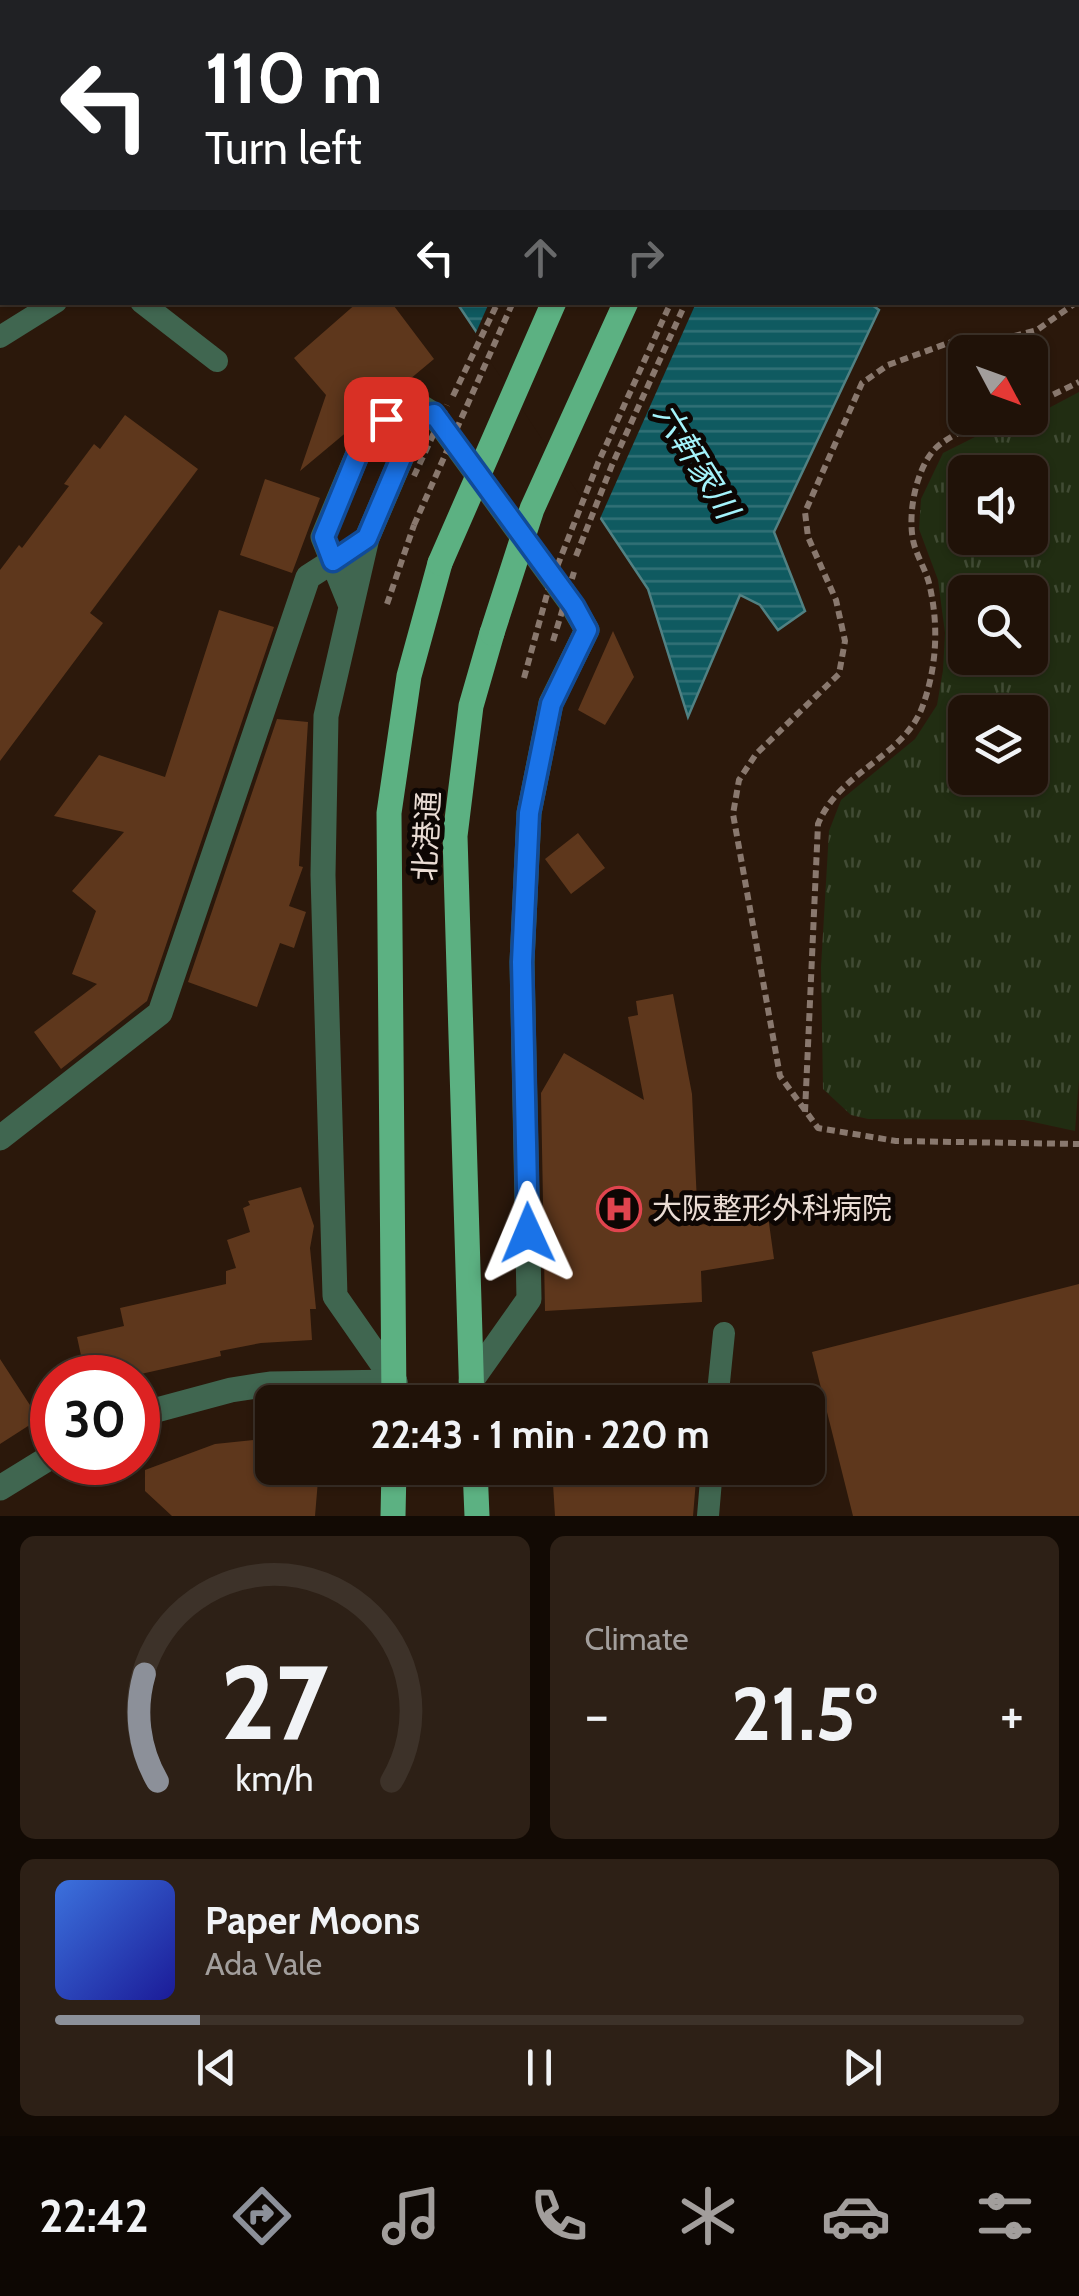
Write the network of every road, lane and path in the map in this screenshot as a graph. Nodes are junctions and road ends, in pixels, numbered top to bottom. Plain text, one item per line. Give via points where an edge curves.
1 (51, 305) edge
2 (145, 305) edge
3 (497, 305) edge
4 (511, 305) edge
5 (553, 305) edge
6 (625, 305) edge
7 (670, 305) edge
8 (685, 305) edge
9 (1074, 305) edge
10 (0, 338) edge
11 (218, 360) dead end
12 (1079, 382) edge
13 (1048, 397) edge
14 (434, 414) junction
15 (963, 435) edge
16 (414, 476) dead end
17 (414, 526) dead end
18 (367, 538) junction
19 (333, 561) junction
20 (351, 606) junction
21 (553, 641) dead end
22 (524, 678) dead end
23 (805, 1113) junction
24 (0, 1138) edge
25 (1079, 1144) edge
26 (724, 1333) dead end
27 (391, 1385) edge
28 (395, 1385) edge
29 (471, 1385) edge
30 (475, 1385) edge
31 (719, 1385) edge
32 (255, 1386) edge
33 (160, 1409) edge
34 (30, 1470) edge
35 (394, 1485) edge
36 (476, 1485) edge
37 (711, 1485) edge
38 (0, 1488) edge
39 (393, 1516) edge
40 (477, 1516) edge
41 (708, 1516) edge

1 - 10 lane
2 - 11 lane
3 - 16 path, bridge
4 - 17 path, bridge
5 - 28 main road, 北港通, bridge via 440,563 409,676 389,813
6 - 29 main road, 北港通, bridge via 532,509 470,706 455,836
7 - 22 path, bridge via 598,464
8 - 21 path, bridge via 576,552
9 - 23 path via 1038,330 954,341 862,383 804,512 845,640 839,674 756,754 740,780 733,814 780,1076
12 - 13 path
14 - 18 street via 418,418
14 - 19 street via 408,399 364,439 324,537
14 - 30 street via 587,630 551,704 529,813 522,962 529,1299
15 - 23 path via 933,451 911,514 936,641 924,704 902,738 824,807 818,824
18 - 19 street
18 - 20 street
19 - 20 street
19 - 24 street via 308,577 160,1014
20 - 27 street via 326,716 336,1296
23 - 25 path via 818,1128 896,1141
26 - 31 lane
32 - 33 street
34 - 38 street
35 - 39 main road
36 - 40 main road
37 - 41 lane

